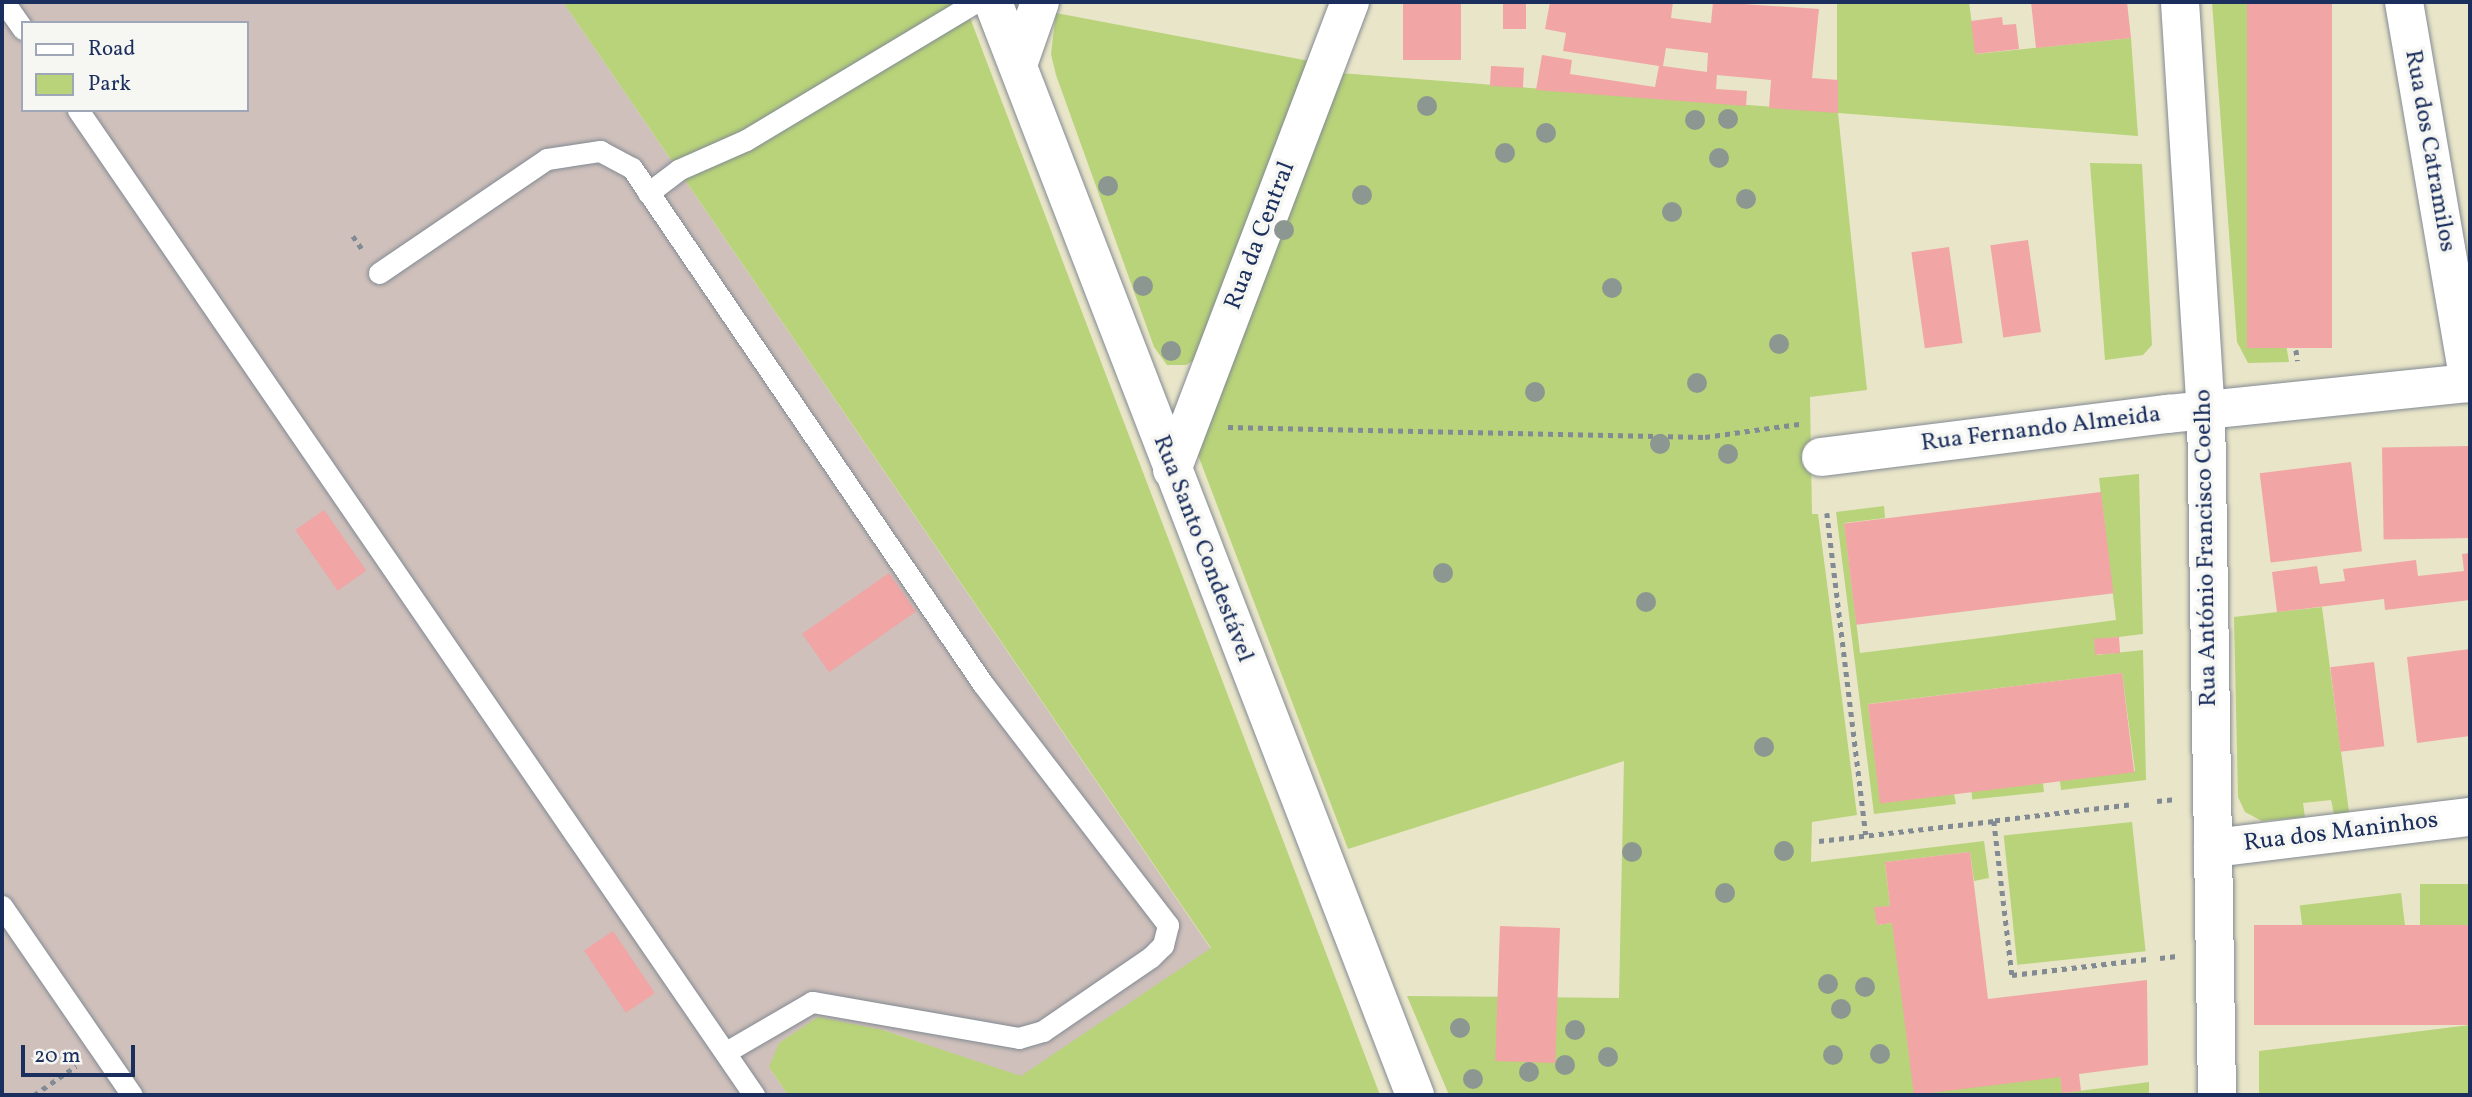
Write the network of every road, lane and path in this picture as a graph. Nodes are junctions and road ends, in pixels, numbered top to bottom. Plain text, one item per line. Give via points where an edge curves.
1 (4, 2) edge
2 (976, 2) edge
3 (993, 2) edge
4 (1040, 2) edge
5 (1350, 2) edge
6 (2180, 2) edge
7 (2404, 2) edge
8 (21, 26) edge
9 (1018, 65) junction
10 (79, 112) edge
11 (648, 193) junction
12 (379, 273) dead end
13 (2296, 350) dead end
14 (2298, 361) dead end
15 (2470, 383) edge
16 (2206, 410) junction
17 (1217, 429) dead end
18 (1821, 457) joint
19 (1171, 470) junction
20 (1827, 513) dead end
21 (2129, 805) dead end
22 (2470, 817) edge
23 (1994, 821) junction
24 (1866, 835) junction
25 (1819, 841) dead end
26 (2213, 848) junction
27 (2, 906) edge
28 (2147, 959) dead end
29 (726, 1052) junction
30 (83, 1061) dead end
31 (34, 1095) edge
32 (132, 1095) edge
33 (754, 1095) edge
34 (1415, 1095) edge
35 (2217, 1095) edge

1 - 8 lane
2 - 11 lane via 746,140 678,170
3 - 9 street, Rua Santo Condestável
4 - 9 street
5 - 19 street, Rua da Central
6 - 16 street, Rua António Francisco Coelho
7 - 15 street, Rua dos Catramilos
9 - 19 street, Rua Santo Condestável
10 - 29 lane
11 - 12 lane via 632,167 614,155 564,153 547,159
11 - 29 lane via 982,684 1168,925 1163,945 1151,957 1043,1031 1019,1038 812,1002
13 - 14 path
15 - 16 street, Rua Fernando Almeida
16 - 18 street, Rua Fernando Almeida
16 - 26 street, Rua António Francisco Coelho
17 - 18 path via 1257,424 1364,431 1705,437 1812,423
19 - 34 street, Rua Santo Condestável
20 - 24 path
21 - 23 path
22 - 26 street, Rua dos Maninhos
23 - 24 path
23 - 28 path via 2012,975
24 - 25 path
26 - 35 street, Rua António Francisco Coelho
27 - 32 lane
29 - 33 lane
30 - 31 path

